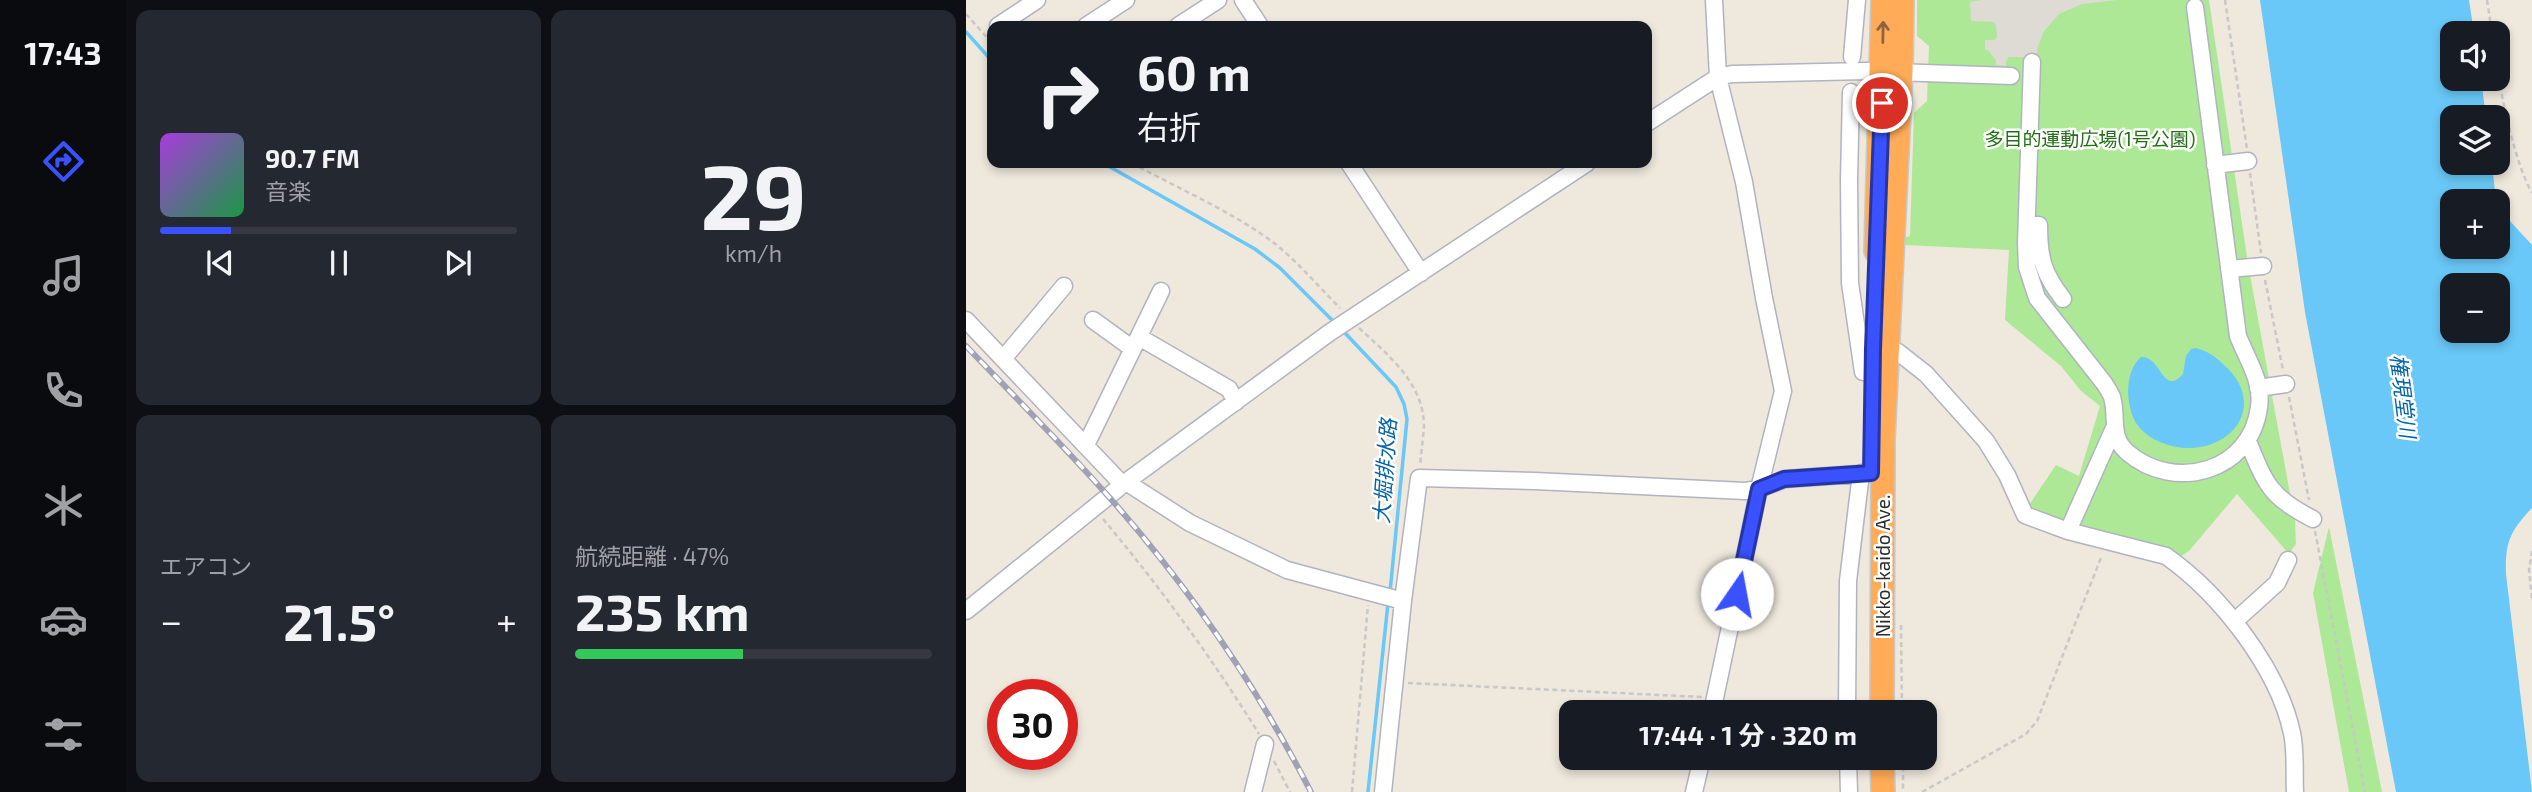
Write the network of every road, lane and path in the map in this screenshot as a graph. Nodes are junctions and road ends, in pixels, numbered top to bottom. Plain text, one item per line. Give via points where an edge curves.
1 (1037, 0) edge
2 (1126, 0) edge
3 (1218, 0) edge
4 (1243, 0) edge
5 (1714, 0) edge
6 (1857, 0) edge
7 (1883, 0) edge
8 (1902, 0) edge
9 (2487, 0) edge
10 (2194, 7) dead end
11 (966, 14) edge
12 (1008, 21) edge
13 (1094, 21) edge
14 (1186, 21) edge
15 (1257, 21) edge
16 (2490, 21) edge
17 (987, 29) edge
18 (1852, 57) dead end
19 (2032, 62) dead end
20 (1892, 71) junction
21 (1718, 76) junction
22 (2011, 76) dead end
23 (2502, 91) edge
24 (1851, 92) dead end
25 (1652, 120) edge
26 (2248, 161) dead end
27 (2215, 165) junction
28 (1141, 168) edge
29 (1352, 168) edge
30 (1579, 168) edge
31 (2532, 193) edge
32 (2026, 225) junction
33 (2263, 266) dead end
34 (2229, 269) junction
35 (1421, 273) junction
36 (1064, 286) dead end
37 (1161, 291) dead end
38 (2063, 299) dead end
39 (966, 320) edge
40 (1093, 320) dead end
41 (1347, 321) junction
42 (1136, 343) junction
43 (1877, 357) junction
44 (1003, 359) junction
45 (2286, 384) dead end
46 (2258, 388) junction
47 (1236, 402) junction
48 (2114, 428) junction
49 (2248, 441) junction
50 (1086, 445) junction
51 (1866, 473) junction
52 (1419, 478) junction
53 (1125, 483) junction
54 (1759, 489) junction
55 (1094, 508) junction
56 (2313, 519) dead end
57 (2068, 531) junction
58 (2107, 542) junction
59 (2532, 551) edge
60 (2288, 560) dead end
61 (1370, 591) junction
62 (2532, 599) edge
63 (1403, 601) junction
64 (967, 608) edge
65 (2235, 621) junction
66 (1396, 682) junction
67 (1645, 700) edge
68 (1715, 700) edge
69 (1847, 700) edge
70 (1870, 700) edge
71 (1882, 700) edge
72 (1265, 744) junction
73 (1699, 770) edge
74 (1848, 770) edge
75 (1870, 770) edge
76 (1882, 770) edge
77 (1903, 770) edge
78 (1253, 792) edge
79 (1290, 792) edge
80 (1352, 792) edge
81 (1383, 792) edge
82 (1694, 792) edge
83 (1849, 792) edge
84 (1870, 792) edge
85 (1882, 792) edge
86 (1903, 792) edge
87 (1922, 792) edge
88 (2295, 792) edge

1 - 12 street
2 - 13 street
3 - 14 street
4 - 15 street
5 - 21 street
6 - 18 street
20 -> 7 highway, Nikko-kaido Ave.
8 - 20 highway, Nikko-kaido Ave.
9 - 16 path
10 - 27 street
11 - 17 path
19 - 32 street
20 - 21 street
20 - 22 street
20 - 43 highway, Nikko-kaido Ave.
21 - 25 street
21 - 54 street via 1744,181 1783,391
23 - 31 path
24 - 43 street via 1850,283 1863,372
26 - 27 street
27 - 34 street
28 - 41 path via 1273,243
29 - 35 street
30 - 35 street
32 - 38 street via 2039,225 2039,251 2047,278
32 - 48 street via 2027,267 2037,298 2104,383 2113,399
33 - 34 street
34 - 46 street via 2238,336
35 - 41 street
36 - 44 street
37 - 42 street
39 - 44 street
40 - 42 street
41 - 47 street
41 - 52 path via 1394,361 1416,391 1424,425
42 - 47 street via 1229,389
42 - 50 street
43 - 51 highway, Nikko-kaido Ave.
43 - 57 street via 1898,352 1926,374 1986,441 2025,515
43 - 71 highway, Nikko-kaido Ave. via 1883,452
44 - 50 street
45 - 46 street
46 - 49 street via 2259,407
47 - 53 street
48 - 49 street via 2127,452 2172,472 2206,472 2223,464
48 - 57 street
49 - 56 street via 2263,481 2291,508
50 - 53 street
51 - 54 street via 1784,479
51 - 69 street via 1848,580
51 - 70 highway, Nikko-kaido Ave.
52 - 54 street
52 - 63 street
53 - 55 street
53 - 61 street via 1191,523 1287,570
54 - 68 street
55 - 64 street
55 - 72 path via 1186,625
57 - 58 street
58 - 65 street via 2166,556
58 - 87 path via 2037,721 2026,734
59 - 62 path
60 - 65 street via 2277,583
61 - 63 street
61 - 80 path
63 - 66 street
65 - 88 street via 2275,684 2293,734
66 - 67 path
66 - 81 street
72 - 78 street
72 - 79 path
73 - 82 street
74 - 83 street
75 - 84 highway
76 - 85 highway
77 - 86 path

